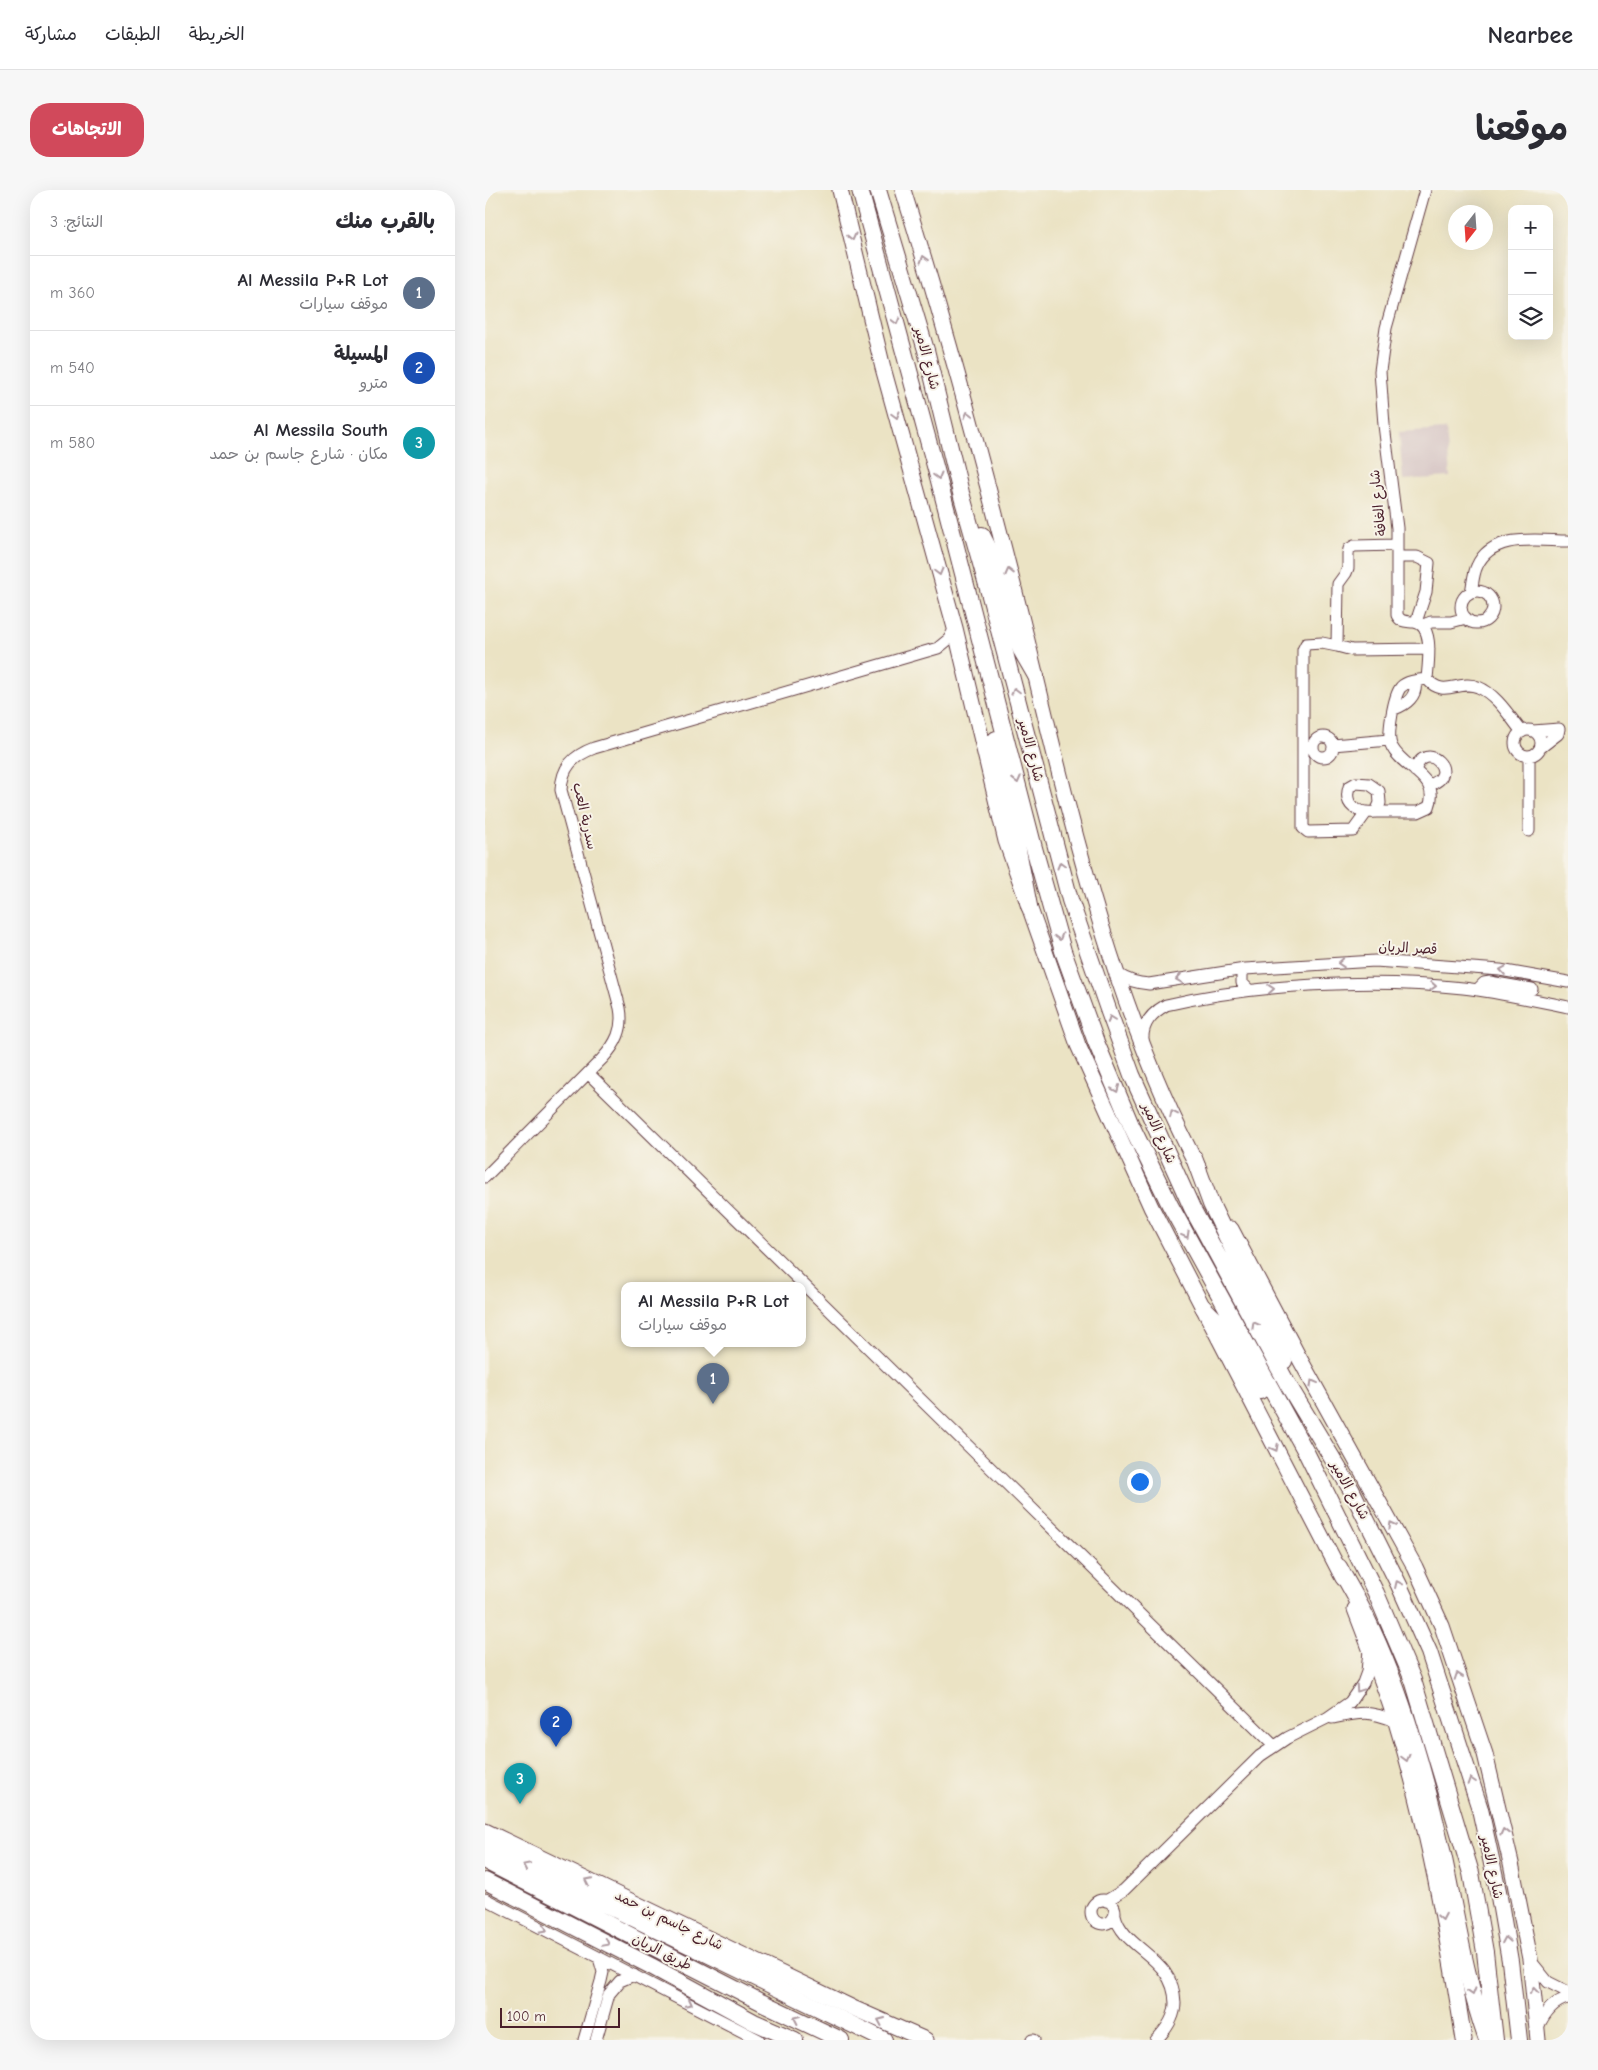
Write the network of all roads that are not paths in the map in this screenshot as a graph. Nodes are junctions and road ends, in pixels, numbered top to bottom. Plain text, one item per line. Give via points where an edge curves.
1 (840, 190) edge
2 (860, 190) edge
3 (879, 190) edge
4 (903, 190) edge
5 (1425, 190) edge
6 (961, 493) junction
7 (1568, 541) edge
8 (1397, 544) junction
9 (1397, 557) junction
10 (1471, 592) junction
11 (1466, 618) junction
12 (1420, 623) junction
13 (955, 628) junction
14 (1337, 646) junction
15 (938, 648) junction
16 (982, 648) junction
17 (1429, 649) junction
18 (962, 656) junction
19 (1036, 676) junction
20 (1427, 679) junction
21 (1528, 731) junction
22 (1389, 740) junction
23 (1333, 745) dead end
24 (1540, 748) junction
25 (1529, 756) junction
26 (1415, 771) junction
27 (1429, 785) junction
28 (1529, 831) dead end
29 (1029, 906) junction
30 (1245, 969) junction
31 (1117, 974) junction
32 (1532, 976) junction
33 (1568, 982) edge
34 (1249, 990) junction
35 (1532, 994) junction
36 (1568, 1007) edge
37 (1143, 1042) junction
38 (588, 1073) junction
39 (1194, 1158) junction
40 (485, 1177) edge
41 (801, 1282) edge
42 (806, 1287) edge
43 (1203, 1306) junction
44 (1287, 1382) junction
45 (1307, 1454) junction
46 (1339, 1567) junction
47 (1369, 1649) junction
48 (1327, 1718) junction
49 (1396, 1720) junction
50 (1273, 1746) junction
51 (485, 1832) edge
52 (485, 1846) edge
53 (485, 1862) edge
54 (485, 1882) edge
55 (1124, 1890) junction
56 (485, 1899) edge
57 (1106, 1900) junction
58 (1115, 1912) junction
59 (1107, 1924) junction
60 (1123, 1931) junction
61 (677, 1939) junction
62 (599, 1958) junction
63 (1530, 1959) junction
64 (634, 1975) junction
65 (1568, 1992) edge
66 (1568, 1998) edge
67 (853, 2008) junction
68 (754, 2022) junction
69 (1538, 2034) edge
70 (584, 2040) edge
71 (595, 2040) edge
72 (759, 2040) edge
73 (787, 2040) edge
74 (795, 2040) edge
75 (841, 2040) edge
76 (884, 2040) edge
77 (926, 2040) edge
78 (1156, 2040) edge
79 (1464, 2040) edge
80 (1487, 2040) edge
81 (1495, 2040) edge
82 (1519, 2040) edge

1 -> 13 main road via 883,368
2 -> 16 highway, شارع الامير
3 - 6 highway, شارع الامير via 926,350
19 -> 4 main road, شارع الامير via 940,312
5 - 8 street, شارع الغافة via 1386,328 1380,371
6 - 19 highway via 989,549 1021,650
44 -> 6 highway, شارع الامير via 1192,1208 1132,1075 1070,900
7 - 10 street via 1517,541 1495,546 1479,561
8 - 9 street, شارع الغافة
8 - 14 street via 1349,549 1348,568 1338,584
9 - 12 street, شارع الغافة via 1397,615 1404,622
9 - 12 street via 1424,559 1429,563
10 - 11 street via 1461,606
10 - 11 street via 1488,596 1493,603 1492,612 1487,620 1479,623
11 - 12 street
12 - 17 street via 1427,632
13 - 15 street via 949,639
13 - 18 main road
14 - 17 street via 1352,650
14 - 27 street via 1306,644 1303,650 1303,828 1308,832 1353,831 1371,813 1418,812 1429,807 1433,797
15 - 18 street
15 - 38 street, سدرية العب via 593,748 573,758 561,778 561,790 622,1018 616,1041
16 - 29 highway via 987,696
16 -> 45 highway, شارع الامير via 1063,951 1096,1042 1170,1205
17 - 20 street
18 - 29 main road via 1006,841
19 - 31 main road, شارع الامير via 1054,758
20 - 21 street via 1444,689 1469,685 1478,687 1490,694
20 - 22 street via 1402,686
21 - 24 street via 1539,737
21 - 24 street via 1559,729
21 - 25 street via 1515,738 1515,747 1521,754
22 - 23 street
22 - 26 street via 1400,758
24 - 25 street
25 - 28 street
26 - 27 street
26 - 27 street via 1417,763 1424,758 1432,757 1439,761 1443,768 1442,777
29 - 43 main road via 1078,1045 1151,1208
30 -> 31 street, قصر الريان via 1149,984 1137,983
32 -> 30 street, قصر الريان via 1500,970 1375,961
30 - 34 street via 1242,983
31 - 37 main road, شارع الامير
32 - 33 street, قصر الريان
32 - 35 street
34 -> 35 street via 1337,984
34 - 37 street via 1166,1004 1148,1020 1143,1030
35 - 36 street
39 -> 37 main road, شارع الامير via 1163,1094
38 - 40 street, سدرية العب
38 - 41 street
39 - 44 highway via 1211,1204 1278,1344
63 -> 39 main road, شارع الامير via 1485,1754 1442,1626 1415,1567 1297,1354
42 - 50 street
43 - 45 highway via 1219,1323 1287,1434
43 -> 46 main road
82 -> 44 highway, شارع الامير via 1510,1961 1480,1809 1429,1652 1352,1491
45 - 81 highway, شارع الامير via 1375,1593 1413,1680 1471,1873 1485,1952
46 - 47 main road
46 -> 80 highway via 1366,1617 1405,1714 1444,1859 1468,1980
47 -> 48 street via 1363,1683 1349,1702
47 - 49 main road
48 - 49 street via 1363,1712
48 - 50 street
49 -> 79 main road via 1427,1839
50 - 55 street
67 -> 51 main road, شارع جاسم بن حمد
61 -> 52 highway
75 -> 53 highway, طريق الريان
54 -> 68 highway, طريق الريان
55 - 57 street
55 - 58 street
56 -> 62 street
57 - 58 street
57 - 59 street via 1097,1902 1090,1912 1096,1923
58 - 59 street
58 - 60 street
59 - 60 street
60 - 78 street via 1156,1962 1171,1981 1175,1994 1173,2014 1165,2032
61 - 67 main road via 698,1944 821,1999
61 - 76 highway
62 - 64 street
62 - 70 street via 603,1972
63 - 65 street via 1548,1982
69 -> 63 main road, شارع الامير
64 - 71 street via 613,1988
64 -> 72 street
66 - 69 street via 1555,2004 1543,2016
77 -> 67 main road
68 - 73 highway
68 - 74 highway, طريق الريان

